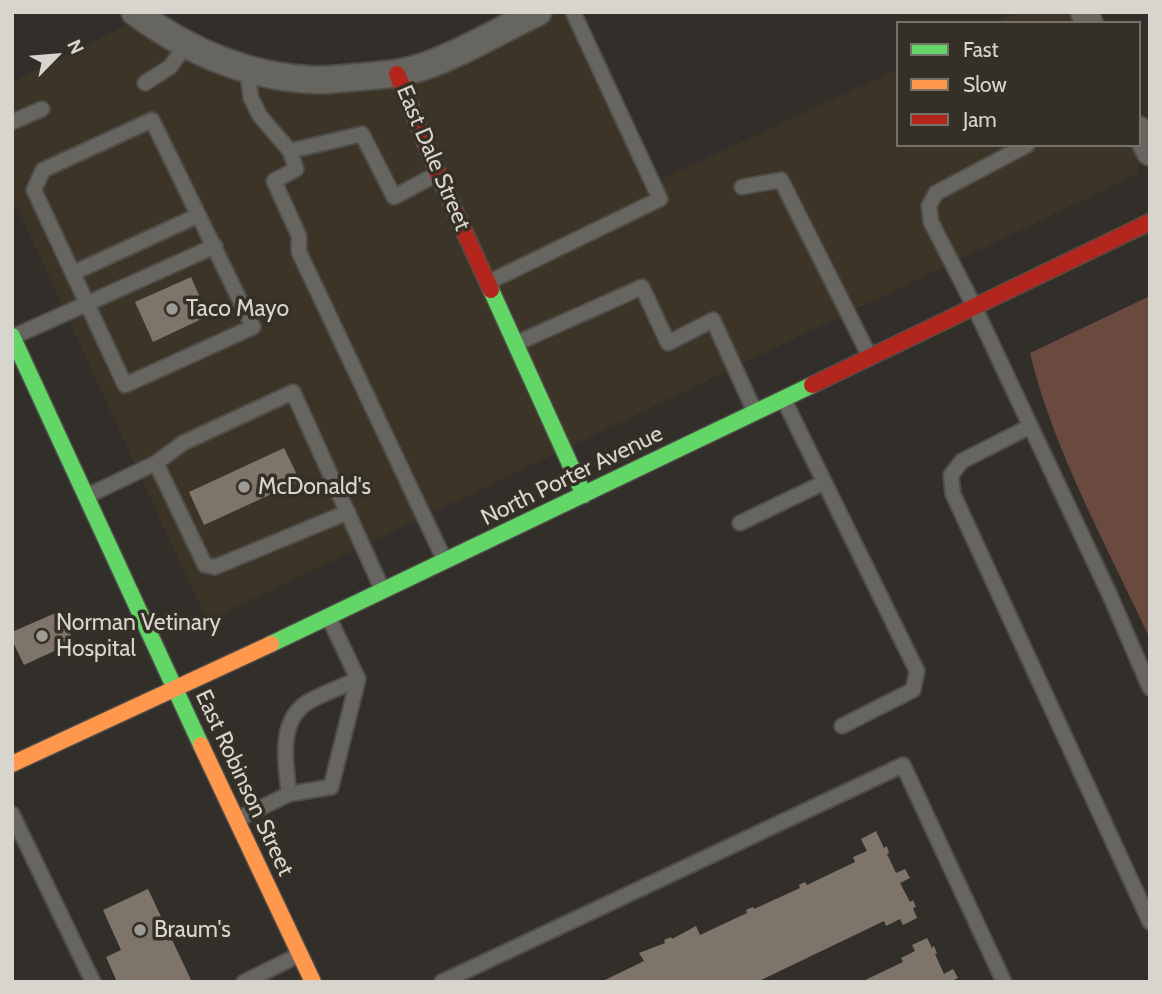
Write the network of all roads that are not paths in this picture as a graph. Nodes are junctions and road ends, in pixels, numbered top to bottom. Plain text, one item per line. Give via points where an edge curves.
1 (135, 12) edge
2 (538, 12) edge
3 (573, 12) edge
4 (511, 18) edge
5 (186, 46) junction
6 (247, 69) junction
7 (397, 74) junction
8 (145, 83) dead end
9 (42, 109) dead end
10 (12, 122) edge
11 (1141, 134) edge
12 (1023, 147) edge
13 (290, 151) junction
14 (1150, 152) edge
15 (438, 174) junction
16 (742, 187) dead end
17 (197, 216) junction
18 (1150, 222) edge
19 (215, 246) junction
20 (73, 273) junction
21 (487, 283) junction
22 (88, 303) junction
23 (974, 306) junction
24 (12, 337) edge
25 (515, 344) junction
26 (870, 356) junction
27 (783, 398) junction
28 (755, 412) junction
29 (1030, 427) junction
30 (156, 463) junction
31 (823, 483) junction
32 (584, 495) junction
33 (85, 497) junction
34 (348, 512) junction
35 (740, 523) dead end
36 (445, 562) junction
37 (383, 593) junction
38 (328, 618) junction
39 (358, 679) junction
40 (1150, 688) edge
41 (175, 691) junction
42 (842, 726) dead end
43 (284, 749) junction
44 (299, 753) dead end
45 (12, 764) edge
46 (289, 794) junction
47 (12, 814) edge
48 (236, 820) junction
49 (1150, 922) edge
50 (300, 955) junction
51 (93, 982) edge
52 (244, 982) edge
53 (313, 982) edge
54 (442, 982) edge
55 (1004, 982) edge

1 - 5 street, East Dale Street
2 - 4 street
3 - 21 lane via 660,199
4 - 7 street via 423,67
5 - 6 street, East Dale Street
5 - 8 lane via 170,67
6 - 7 street, East Dale Street via 318,80
6 - 13 lane via 251,98 260,116
7 - 15 main road, East Dale Street
9 - 10 lane
11 - 14 street
12 - 23 lane via 936,193 929,206 932,222
13 - 15 lane via 362,134 394,197
13 - 36 lane via 296,169 274,181 299,236 299,252
15 - 21 main road, East Dale Street
16 - 26 lane via 781,180
17 - 19 lane
17 - 20 lane
17 - 20 lane via 152,120 43,170 34,190
18 - 23 main road, North Porter Avenue
19 - 22 lane
19 - 22 lane via 253,327 125,385
20 - 22 lane
21 - 25 main road, East Dale Street
22 - 24 lane
23 - 26 main road, North Porter Avenue
23 - 29 lane
24 - 33 main road, East Robinson Street
25 - 28 lane via 642,287 668,343 713,320
25 - 32 main road, East Dale Street
26 - 27 main road, North Porter Avenue
27 - 28 main road, North Porter Avenue
27 - 31 lane
28 - 32 main road, North Porter Avenue
29 - 40 lane
29 - 49 lane via 962,461 951,475 953,494
30 - 33 lane
30 - 34 lane via 205,565 215,567
30 - 34 lane via 183,443 293,392
31 - 35 lane
31 - 42 lane via 917,671 913,690
32 - 36 main road, North Porter Avenue
33 - 41 main road, East Robinson Street
34 - 37 lane
36 - 37 main road, North Porter Avenue
37 - 38 main road, North Porter Avenue
38 - 39 lane
38 - 41 main road, North Porter Avenue
39 - 43 lane via 305,704
39 - 46 lane via 339,729 331,761 331,787
41 - 45 main road, North Porter Avenue
41 - 48 main road, East Robinson Street
43 - 44 lane
43 - 46 lane
46 - 48 lane
47 - 51 lane
48 - 50 main road, East Robinson Street
50 - 52 lane
50 - 53 main road, East Robinson Street
54 - 55 lane via 903,765

